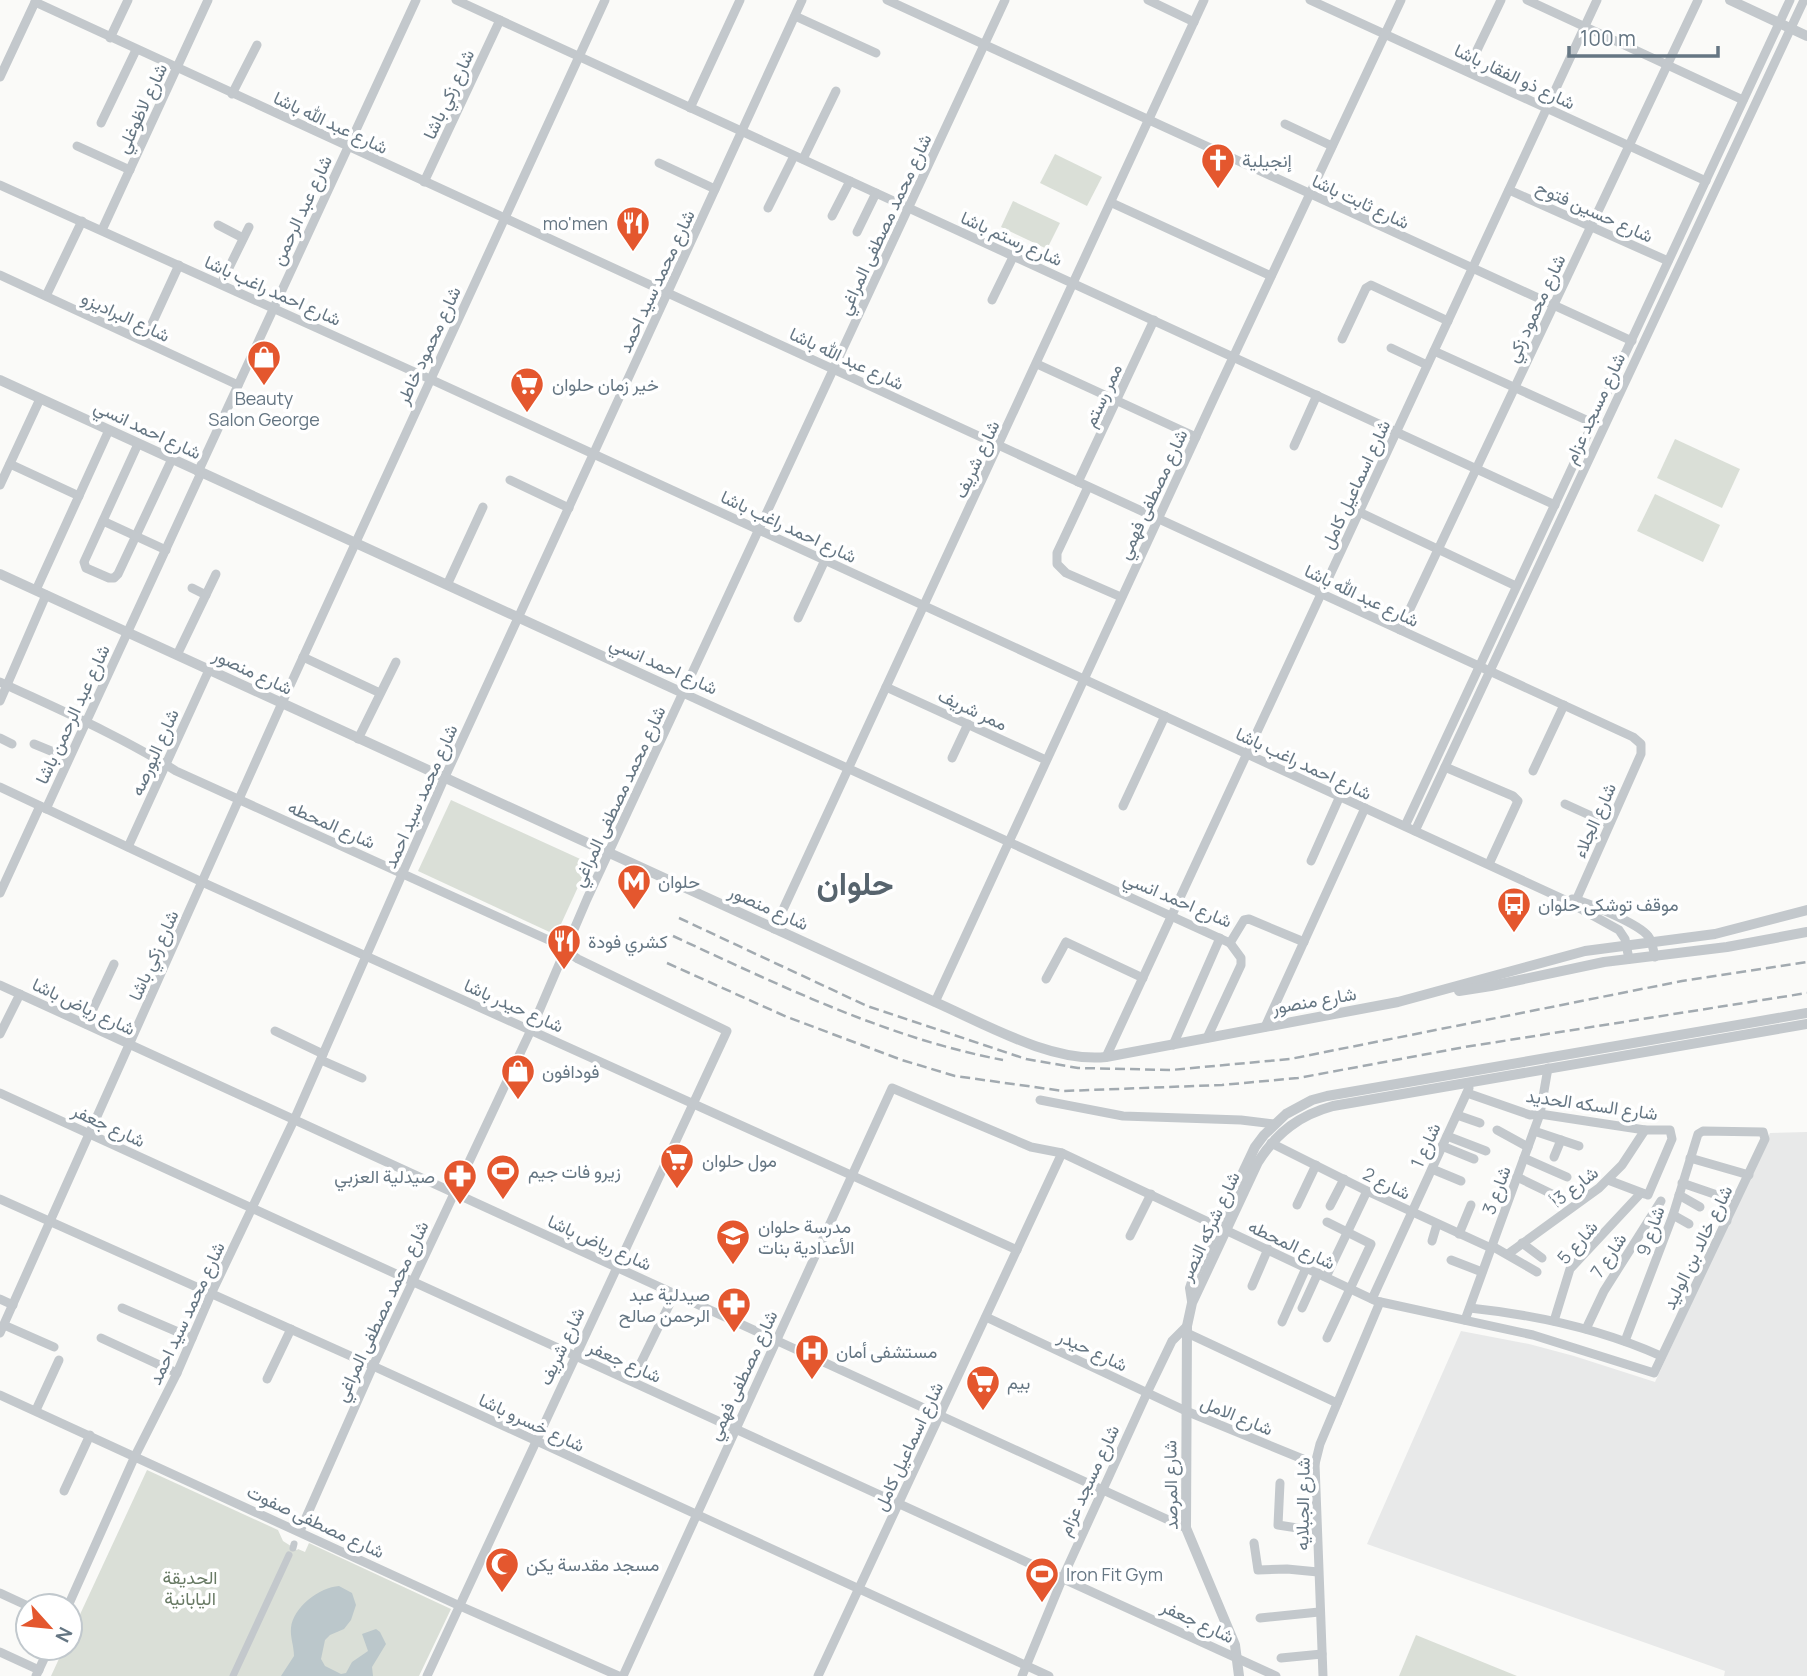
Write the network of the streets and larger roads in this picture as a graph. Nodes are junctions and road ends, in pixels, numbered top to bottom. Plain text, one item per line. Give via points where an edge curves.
1 (128, 0) edge
2 (208, 0) edge
3 (416, 0) edge
4 (456, 0) edge
5 (605, 0) edge
6 (740, 0) edge
7 (802, 0) edge
8 (887, 0) edge
9 (1005, 0) edge
10 (1148, 0) edge
11 (1204, 0) edge
12 (1310, 0) edge
13 (1401, 0) edge
14 (1501, 0) edge
15 (1527, 0) edge
16 (1597, 0) edge
17 (1698, 0) edge
18 (1730, 0) edge
19 (1790, 0) edge
20 (1804, 0) edge
21 (35, 1) edge
22 (794, 16) junction
23 (500, 20) junction
24 (1194, 22) junction
25 (1779, 23) junction
26 (1585, 26) junction
27 (1791, 28) junction
28 (1385, 34) junction
29 (1807, 36) edge
30 (110, 38) junction
31 (257, 45) dead end
32 (984, 45) junction
33 (136, 50) junction
34 (876, 53) dead end
35 (579, 57) junction
36 (1667, 64) junction
37 (177, 68) junction
38 (1467, 71) junction
39 (0, 77) edge
40 (836, 91) dead end
41 (232, 94) junction
42 (1743, 100) junction
43 (690, 108) junction
44 (1547, 108) junction
45 (1149, 121) junction
46 (101, 123) dead end
47 (1285, 124) dead end
48 (742, 131) junction
49 (77, 146) dead end
50 (1332, 146) junction
51 (1629, 146) junction
52 (348, 147) junction
53 (798, 157) junction
54 (659, 163) dead end
55 (130, 170) junction
56 (850, 181) junction
57 (1706, 181) junction
58 (424, 182) junction
59 (0, 185) edge
60 (715, 189) junction
61 (1509, 190) junction
62 (876, 193) junction
63 (1309, 194) junction
64 (1112, 203) junction
65 (768, 208) dead end
66 (908, 208) junction
67 (832, 216) dead end
68 (504, 218) junction
69 (82, 221) junction
70 (218, 225) dead end
71 (1591, 226) junction
72 (248, 227) dead end
73 (102, 230) junction
74 (858, 232) dead end
75 (243, 238) junction
76 (1014, 255) junction
77 (1668, 261) junction
78 (179, 265) junction
79 (1472, 269) junction
80 (0, 275) edge
81 (1271, 276) junction
82 (1074, 283) junction
83 (221, 284) junction
84 (667, 293) junction
85 (46, 296) junction
86 (992, 300) dead end
87 (1553, 306) junction
88 (274, 308) junction
89 (1154, 320) junction
90 (1448, 321) junction
91 (1342, 339) dead end
92 (144, 341) junction
93 (1632, 341) junction
94 (1391, 348) dead end
95 (1434, 351) junction
96 (1233, 357) junction
97 (1037, 364) junction
98 (1427, 365) junction
99 (833, 370) junction
100 (430, 379) junction
101 (0, 380) edge
102 (238, 385) junction
103 (1514, 388) junction
104 (1317, 395) junction
105 (40, 399) junction
106 (1117, 400) junction
107 (1593, 423) junction
108 (109, 430) junction
109 (1396, 431) junction
110 (1196, 437) junction
111 (138, 444) junction
112 (1000, 446) junction
113 (1294, 446) dead end
114 (594, 454) junction
115 (172, 459) junction
116 (10, 464) junction
117 (1477, 468) junction
118 (200, 472) junction
119 (510, 480) dead end
120 (1078, 482) junction
121 (0, 485) edge
122 (1088, 487) junction
123 (79, 496) junction
124 (1555, 505) junction
125 (483, 507) dead end
126 (569, 508) junction
127 (1359, 512) junction
128 (1158, 519) junction
129 (103, 521) junction
130 (759, 530) junction
131 (136, 536) junction
132 (355, 543) junction
133 (1438, 549) junction
134 (166, 550) junction
135 (825, 560) junction
136 (0, 574) edge
137 (216, 574) dead end
138 (447, 585) junction
139 (1516, 586) junction
140 (191, 588) dead end
141 (41, 592) junction
142 (1321, 593) junction
143 (206, 595) junction
144 (1121, 597) junction
145 (925, 605) junction
146 (519, 618) junction
147 (798, 618) dead end
148 (1400, 630) junction
149 (127, 632) junction
150 (177, 655) junction
151 (303, 657) junction
152 (396, 662) dead end
153 (1480, 666) junction
154 (209, 670) junction
155 (1490, 671) junction
156 (1084, 679) junction
157 (4, 684) edge
158 (886, 687) junction
159 (380, 693) junction
160 (683, 693) junction
161 (0, 701) edge
162 (282, 703) junction
163 (1564, 705) junction
164 (1165, 716) junction
165 (86, 722) junction
166 (968, 724) junction
167 (0, 738) edge
168 (358, 739) junction
169 (12, 744) dead end
170 (34, 744) dead end
171 (1642, 747) joint
172 (1247, 753) junction
173 (68, 758) junction
174 (952, 758) dead end
175 (1046, 761) junction
176 (166, 763) junction
177 (1445, 767) junction
178 (848, 768) junction
179 (1533, 771) dead end
180 (444, 779) junction
181 (0, 787) edge
182 (1340, 796) junction
183 (239, 799) junction
184 (1565, 804) dead end
185 (1123, 806) dead end
186 (43, 808) junction
187 (1365, 808) junction
188 (1609, 824) junction
189 (1405, 826) junction
190 (1415, 831) junction
191 (1009, 842) junction
192 (128, 847) junction
193 (608, 854) junction
194 (1311, 860) dead end
195 (0, 863) edge
196 (1489, 864) junction
197 (11, 869) junction
198 (403, 874) junction
199 (202, 882) junction
200 (0, 893) edge
201 (1575, 903) junction
202 (1807, 910) edge
203 (1171, 917) junction
204 (774, 929) junction
205 (1807, 932) edge
206 (1220, 938) junction
207 (1304, 942) junction
208 (1652, 942) junction
209 (1230, 943) junction
210 (1627, 945) junction
211 (565, 949) junction
212 (366, 956) junction
213 (1655, 957) junction
214 (1629, 959) junction
215 (114, 964) dead end
216 (1143, 978) junction
217 (1046, 979) dead end
218 (0, 985) edge
219 (1439, 993) junction
220 (20, 994) junction
221 (935, 1002) junction
222 (1807, 1013) edge
223 (86, 1024) junction
224 (1807, 1024) edge
225 (1265, 1027) junction
226 (531, 1030) junction
227 (275, 1031) dead end
228 (727, 1031) joint
229 (0, 1034) edge
230 (1206, 1038) junction
231 (131, 1045) junction
232 (1173, 1045) junction
233 (322, 1057) junction
234 (1106, 1057) junction
235 (1548, 1068) junction
236 (362, 1079) dead end
237 (1473, 1080) junction
238 (892, 1088) joint
239 (0, 1093) edge
240 (1466, 1093) junction
241 (1040, 1100) dead end
242 (693, 1104) junction
243 (1540, 1114) junction
244 (1457, 1115) junction
245 (294, 1120) junction
246 (1274, 1124) junction
247 (1480, 1124) dead end
248 (1497, 1130) dead end
249 (1646, 1130) junction
250 (1534, 1131) junction
251 (89, 1133) junction
252 (1672, 1133) joint
253 (1765, 1134) joint
254 (1447, 1136) junction
255 (1561, 1140) junction
256 (1271, 1143) junction
257 (1442, 1146) junction
258 (1579, 1146) dead end
259 (1528, 1147) junction
260 (1486, 1151) dead end
261 (1062, 1153) junction
262 (1554, 1157) dead end
263 (1524, 1158) junction
264 (1690, 1158) junction
265 (1474, 1159) dead end
266 (1316, 1166) junction
267 (1432, 1169) junction
268 (1749, 1175) junction
269 (851, 1177) junction
270 (1567, 1177) dead end
271 (1517, 1178) junction
272 (1344, 1179) junction
273 (1608, 1180) junction
274 (1461, 1181) dead end
275 (1682, 1183) junction
276 (1367, 1191) junction
277 (453, 1192) junction
278 (1151, 1194) junction
279 (1552, 1194) dead end
280 (1644, 1194) junction
281 (1679, 1195) junction
282 (1717, 1195) dead end
283 (0, 1199) edge
284 (1661, 1201) junction
285 (1297, 1205) dead end
286 (1471, 1205) dead end
287 (1330, 1206) dead end
288 (1700, 1207) dead end
289 (252, 1208) junction
290 (1674, 1211) junction
291 (1412, 1212) junction
292 (1715, 1215) dead end
293 (1727, 1221) junction
294 (48, 1222) junction
295 (1327, 1222) dead end
296 (1437, 1224) junction
297 (1689, 1224) dead end
298 (1221, 1228) junction
299 (1347, 1232) junction
300 (1459, 1234) junction
301 (1130, 1236) dead end
302 (1432, 1241) dead end
303 (1522, 1243) junction
304 (1491, 1247) junction
305 (1017, 1250) junction
306 (1268, 1250) junction
307 (1508, 1254) junction
308 (1542, 1258) dead end
309 (1451, 1260) dead end
310 (616, 1266) junction
311 (1306, 1268) junction
312 (1482, 1272) junction
313 (1537, 1272) dead end
314 (1322, 1275) junction
315 (412, 1282) junction
316 (1252, 1286) dead end
317 (1352, 1289) junction
318 (675, 1293) junction
319 (212, 1294) junction
320 (0, 1300) edge
321 (1376, 1300) junction
322 (1192, 1303) joint
323 (13, 1305) junction
324 (122, 1308) dead end
325 (1302, 1308) dead end
326 (1470, 1308) junction
327 (986, 1317) junction
328 (1465, 1320) junction
329 (1554, 1321) junction
330 (1282, 1322) dead end
331 (2, 1329) edge
332 (291, 1329) junction
333 (1187, 1329) junction
334 (1586, 1329) junction
335 (101, 1338) dead end
336 (192, 1338) junction
337 (1327, 1338) dead end
338 (776, 1340) junction
339 (1625, 1341) junction
340 (54, 1347) dead end
341 (574, 1355) junction
342 (1661, 1356) junction
343 (59, 1360) dead end
344 (373, 1366) junction
345 (177, 1373) junction
346 (1654, 1373) joint
347 (267, 1379) dead end
348 (632, 1381) junction
349 (1147, 1393) junction
350 (0, 1395) edge
351 (1337, 1403) junction
352 (36, 1410) junction
353 (1186, 1411) junction
354 (940, 1416) junction
355 (735, 1428) junction
356 (90, 1435) junction
357 (536, 1441) junction
358 (135, 1456) junction
359 (1315, 1464) junction
360 (1280, 1483) dead end
361 (1102, 1490) junction
362 (64, 1491) dead end
363 (899, 1503) junction
364 (696, 1514) junction
365 (1186, 1528) junction
366 (300, 1531) junction
367 (1317, 1531) junction
368 (1254, 1543) dead end
369 (292, 1549) dead end
370 (1318, 1572) junction
371 (1063, 1577) junction
372 (859, 1588) junction
373 (74, 1592) edge
374 (460, 1606) junction
375 (1320, 1612) junction
376 (1260, 1618) dead end
377 (0, 1651) edge
378 (1322, 1654) junction
379 (1237, 1656) junction
380 (1281, 1658) dead end
381 (1027, 1666) junction
382 (37, 1673) edge
383 (233, 1676) edge
384 (427, 1676) edge
385 (621, 1676) edge
386 (818, 1676) edge
387 (1022, 1676) edge
388 (1049, 1676) edge
389 (1240, 1676) edge
390 (1276, 1676) edge
391 (1323, 1676) edge

1 - 30 street
2 - 37 street, شارع لاظوغلي
3 - 52 street, شارع عبد الرحمن
4 - 23 street, شارع رستم باشا
5 - 35 street, شارع محمود خاطر
6 - 43 street
7 - 22 street, شارع محمد سيد احمد
8 - 32 street, شارع ثابت باشا
9 - 32 street, شارع محمد مصطفى المراغي
10 - 24 street
11 - 24 street, شارع شريف
12 - 28 street, شارع ذو الفقار باشا
13 - 28 street, شارع مصطفى فهمي
14 - 38 street
15 - 26 street
16 - 26 street, شارع اسماعيل كامل
17 - 36 street, شارع محمود زكي
18 - 25 street
19 - 25 street, شارع مسجد عزام
20 - 27 street, شارع مسجد عزام
21 - 30 street, شارع عبد الله باشا
21 - 39 street
22 - 34 street
22 - 48 street, شارع محمد سيد احمد
23 - 35 street, شارع رستم باشا
23 - 58 street, شارع زكي باشا
24 - 45 street, شارع شريف
25 - 27 street
25 - 42 street, شارع مسجد عزام
26 - 36 street
26 - 44 street, شارع اسماعيل كامل
27 - 29 street
27 - 155 street, شارع مسجد عزام
28 - 38 street, شارع ذو الفقار باشا
28 - 50 street, شارع مصطفى فهمي
30 - 33 street, شارع عبد الله باشا
31 - 41 street
32 - 45 street, شارع ثابت باشا
32 - 66 street, شارع محمد مصطفى المراغي
33 - 37 street, شارع عبد الله باشا
33 - 46 street
35 - 43 street, شارع رستم باشا
35 - 68 street, شارع محمود خاطر
36 - 42 street
36 - 51 street, شارع محمود زكي
37 - 41 street, شارع عبد الله باشا
37 - 55 street, شارع لاظوغلي
38 - 44 street, شارع ذو الفقار باشا
40 - 53 street
41 - 52 street, شارع عبد الله باشا
42 - 57 street, شارع مسجد عزام
43 - 48 street, شارع رستم باشا
44 - 51 street, شارع ذو الفقار باشا
44 - 61 street, شارع اسماعيل كامل
45 - 63 street, شارع ثابت باشا
45 - 64 street, شارع شريف
47 - 50 street
48 - 53 street, شارع رستم باشا
48 - 60 street, شارع محمد سيد احمد
49 - 55 street
50 - 63 street, شارع مصطفى فهمي
51 - 57 street, شارع ذو الفقار باشا
51 - 71 street, شارع محمود زكي
52 - 58 street, شارع عبد الله باشا
52 - 88 street, شارع عبد الرحمن
53 - 56 street, شارع رستم باشا
53 - 65 street
54 - 60 street
55 - 73 street, شارع لاظوغلي
56 - 62 street, شارع رستم باشا
56 - 67 street
57 - 77 street, شارع مسجد عزام
58 - 68 street, شارع عبد الله باشا
59 - 69 street, شارع احمد راغب باشا
60 - 84 street, شارع محمد سيد احمد
61 - 71 street, شارع حسين فتوح
61 - 79 street, شارع اسماعيل كامل
62 - 66 street, شارع رستم باشا
62 - 74 street
63 - 79 street, شارع ثابت باشا
63 - 81 street, شارع مصطفى فهمي
64 - 81 street
64 - 82 street, شارع شريف
66 - 76 street, شارع رستم باشا
66 - 99 street, شارع محمد مصطفى المراغي
68 - 84 street, شارع عبد الله باشا
68 - 100 street, شارع محمود خاطر
69 - 73 street, شارع احمد راغب باشا
69 - 85 street
70 - 75 street
71 - 77 street, شارع حسين فتوح
71 - 87 street, شارع محمود زكي
72 - 75 street
73 - 78 street, شارع احمد راغب باشا
75 - 83 street
76 - 82 street, شارع رستم باشا
76 - 86 street
77 - 93 street, شارع مسجد عزام
78 - 83 street, شارع احمد راغب باشا
78 - 92 street
79 - 87 street, شارع ثابت باشا
79 - 90 street, شارع اسماعيل كامل
80 - 85 street, شارع البراديزو
81 - 96 street, شارع مصطفى فهمي
82 - 89 street, شارع رستم باشا
82 - 97 street, شارع شريف
83 - 88 street, شارع احمد راغب باشا
84 - 99 street, شارع عبد الله باشا
84 - 114 street, شارع محمد سيد احمد
85 - 92 street, شارع البراديزو
87 - 93 street, شارع ثابت باشا
87 - 103 street, شارع محمود زكي
88 - 100 street, شارع احمد راغب باشا
88 - 102 street, شارع عبد الرحمن
89 - 96 street, شارع رستم باشا
89 - 106 street, ممر رستم
90 - 91 street via 1369,285
90 - 95 street, شارع اسماعيل كامل
92 - 102 street, شارع البراديزو
93 - 107 street, شارع مسجد عزام
94 - 98 street
95 - 98 street, شارع اسماعيل كامل
95 - 103 street
96 - 104 street, شارع رستم باشا
96 - 110 street, شارع مصطفى فهمي
97 - 106 street
97 - 112 street, شارع شريف
98 - 109 street, شارع اسماعيل كامل
99 - 112 street, شارع عبد الله باشا
99 - 130 street, شارع محمد مصطفى المراغي
100 - 114 street, شارع احمد راغب باشا
100 - 132 street, شارع محمود خاطر
101 - 105 street, شارع احمد انسي
102 - 118 street, شارع عبد الرحمن
103 - 107 street
103 - 117 street, شارع محمود زكي
104 - 109 street, شارع رستم باشا
104 - 113 street
105 - 108 street, شارع احمد انسي
105 - 116 street
106 - 110 street
106 - 120 street, ممر رستم
107 - 124 street, شارع مسجد عزام
108 - 111 street, شارع احمد انسي
108 - 123 street
109 - 117 street, شارع رستم باشا
109 - 127 street, شارع اسماعيل كامل
110 - 128 street, شارع مصطفى فهمي
111 - 115 street, شارع احمد انسي
111 - 129 street
112 - 120 street, شارع عبد الله باشا
112 - 145 street, شارع شريف
114 - 126 street, شارع محمد سيد احمد
114 - 130 street, شارع احمد راغب باشا
115 - 118 street, شارع احمد انسي
115 - 131 street
116 - 121 street
116 - 123 street
117 - 124 street, شارع رستم باشا
117 - 133 street, شارع محمود زكي
118 - 132 street, شارع احمد انسي
118 - 134 street, شارع عبد الرحمن
119 - 126 street
120 - 122 street, شارع عبد الله باشا
122 - 128 street, شارع عبد الله باشا
122 - 144 street via 1057,564 1066,573
123 - 141 street
124 - 139 street, شارع مسجد عزام
125 - 138 street
126 - 146 street, شارع محمد سيد احمد
127 - 133 street
127 - 142 street, شارع اسماعيل كامل
128 - 142 street, شارع عبد الله باشا
128 - 144 street, شارع مصطفى فهمي
129 - 131 street
129 - 131 street via 86,568 117,577
130 - 135 street, شارع احمد راغب باشا
130 - 160 street, شارع محمد مصطفى المراغي
131 - 134 street
132 - 138 street, شارع احمد انسي
132 - 151 street, شارع محمود خاطر
133 - 139 street
133 - 148 street, شارع محمود زكي
134 - 149 street, شارع عبد الرحمن
135 - 145 street, شارع احمد راغب باشا
135 - 147 street
136 - 141 street, شارع منصور
137 - 143 street
138 - 146 street, شارع احمد انسي
139 - 153 street, شارع مسجد عزام
140 - 143 street
141 - 149 street, شارع منصور
141 - 157 street
142 - 148 street, شارع عبد الله باشا
142 - 172 street, شارع اسماعيل كامل
143 - 150 street
144 - 156 street, شارع مصطفى فهمي
145 - 156 street, شارع احمد راغب باشا
145 - 158 street, شارع شريف
146 - 160 street, شارع احمد انسي
146 - 180 street, شارع محمد سيد احمد
148 - 153 street, شارع عبد الله باشا
149 - 150 street, شارع منصور
149 - 165 street, شارع عبد الرحمن باشا
150 - 154 street, شارع منصور
151 - 159 street
151 - 162 street, شارع محمود خاطر
152 - 159 street
153 - 155 street, شارع عبد الله باشا
153 - 189 street, شارع مسجد عزام
154 - 162 street, شارع منصور
154 - 176 street, شارع البورصه
155 - 163 street, شارع عبد الله باشا
155 - 177 street, شارع مسجد عزام
156 - 164 street, شارع احمد راغب باشا
156 - 175 street, شارع مصطفى فهمي
157 - 161 street
157 - 165 street, شارع المحطه
158 - 166 street, ممر شريف
158 - 178 street, شارع شريف
159 - 168 street
160 - 178 street, شارع احمد انسي
160 - 193 street, شارع محمد مصطفى المراغي
162 - 168 street, شارع منصور
162 - 183 street, شارع زكي باشا
163 - 171 street, شارع عبد الله باشا via 1633,737
163 - 179 street
164 - 172 street, شارع احمد راغب باشا
164 - 185 street
165 - 173 street, شارع عبد الرحمن باشا
165 - 176 street, شارع المحطه
166 - 174 street
166 - 175 street, ممر شريف
167 - 169 street
168 - 180 street, شارع منصور
170 - 173 street
171 - 188 street, شارع الجلاء
172 - 182 street, شارع احمد راغب باشا
172 - 203 street, شارع اسماعيل كامل
173 - 186 street, شارع عبد الرحمن باشا
175 - 191 street, شارع مصطفى فهمي
176 - 183 street, شارع المحطه
176 - 192 street, شارع البورصه
177 - 190 street, شارع مسجد عزام
177 - 196 street via 1518,801
178 - 191 street, شارع احمد انسي
178 - 204 street, شارع شريف
180 - 193 street, شارع منصور
180 - 198 street, شارع محمد سيد احمد
181 - 186 street, شارع حيدر باشا
182 - 187 street, شارع احمد راغب باشا
182 - 194 street
183 - 198 street, شارع المحطه
183 - 199 street, شارع زكي باشا
184 - 188 street
186 - 192 street, شارع حيدر باشا
186 - 197 street, شارع عبد الرحمن باشا
187 - 189 street, شارع احمد راغب باشا
187 - 207 street
188 - 201 street, شارع الجلاء
189 - 190 street, شارع احمد راغب باشا
190 - 196 street, شارع احمد راغب باشا
191 - 203 street, شارع احمد انسي
191 - 221 street, شارع مصطفى فهمي
192 - 199 street, شارع حيدر باشا
193 - 204 street, شارع منصور
193 - 211 street, شارع محمد مصطفى المراغي
195 - 197 street
196 - 201 street, شارع احمد راغب باشا
197 - 200 street, شارع عبد الرحمن باشا
198 - 211 street, شارع المحطه
198 - 212 street, شارع محمد سيد احمد
199 - 212 street, شارع حيدر باشا
199 - 231 street, شارع زكي باشا
201 - 208 street, شارع احمد راغب باشا via 1594,906 1639,928
201 - 210 street, شارع احمد راغب باشا via 1619,930
202 - 208 street, شارع منصور via 1715,934
203 - 206 street, شارع احمد انسي
203 - 216 street, شارع اسماعيل كامل
204 - 221 street, شارع منصور
205 - 213 street, شارع منصور
206 - 209 street, شارع احمد انسي
206 - 232 street
207 - 209 street, شارع احمد انسي via 1249,919
207 - 225 street
208 - 210 street, شارع منصور
208 - 213 street
209 - 230 street via 1241,965
210 - 214 street
210 - 219 street, شارع منصور via 1545,961
211 - 226 street, شارع محمد مصطفى المراغي
211 - 228 street, شارع المحطه via 578,960
212 - 226 street, شارع حيدر باشا
212 - 233 street, شارع محمد سيد احمد
213 - 214 street, شارع منصور
214 - 219 street, شارع منصور
215 - 223 street
216 - 217 street via 1065,942
216 - 234 street, شارع اسماعيل كامل
218 - 220 street, شارع رياض باشا
219 - 225 street, شارع منصور
220 - 223 street, شارع رياض باشا
220 - 229 street
221 - 234 street, شارع منصور via 1049,1051 1076,1058
222 - 246 street, شارع شركه النصر via 1327,1096 1298,1107
223 - 231 street, شارع رياض باشا
224 - 235 street, شارع شركه النصر
225 - 230 street, شارع منصور
226 - 242 street, شارع حيدر باشا
226 - 277 street, شارع محمد مصطفى المراغي
227 - 233 street
228 - 242 street, شارع شريف
230 - 232 street, شارع منصور
231 - 245 street, شارع رياض باشا
231 - 251 street, شارع زكي باشا
232 - 234 street, شارع منصور
233 - 236 street
233 - 245 street, شارع محمد سيد احمد
235 - 237 street, شارع شركه النصر
235 - 243 street, شارع 3
237 - 240 street, شارع 1
237 - 256 street, شارع شركه النصر via 1320,1109 1295,1121
238 - 261 street, شارع المحطه via 1031,1147
238 - 269 street, شارع مصطفى فهمي
239 - 251 street, شارع جعفر
240 - 243 street, شارع السكه الحديد via 1530,1115
240 - 244 street, شارع 1
241 - 246 street via 1122,1116
242 - 269 street, شارع حيدر باشا
242 - 310 street, شارع شريف
243 - 249 street, شارع السكه الحديد
243 - 250 street, شارع 3
244 - 247 street
244 - 254 street, شارع 1
245 - 277 street, شارع رياض باشا
245 - 289 street, شارع محمد سيد احمد
246 - 298 street, شارع شركه النصر via 1255,1147
248 - 259 street
249 - 252 street, شارع السكه الحديد
249 - 273 street, شارع 3أ
250 - 255 street
250 - 259 street, شارع 3
251 - 289 street, شارع جعفر
251 - 294 street, شارع زكي باشا
252 - 280 street, شارع 5
253 - 264 street, شارع 9 via 1703,1131 1696,1136
253 - 268 street, شارع خالد بن الوليد
254 - 257 street, شارع 1
254 - 260 street
255 - 258 street
255 - 262 street
256 - 266 street, شارع 2
256 - 298 street, شارع شركه النصر
257 - 265 street
257 - 267 street, شارع 1
259 - 263 street, شارع 3
261 - 278 street, شارع المحطه
261 - 305 street, شارع اسماعيل كامل
263 - 270 street
263 - 271 street, شارع 3
264 - 268 street
264 - 275 street, شارع 9
266 - 272 street, شارع 2
266 - 285 street
267 - 274 street
267 - 291 street, شارع 1
268 - 293 street, شارع خالد بن الوليد
269 - 305 street, شارع حيدر باشا
269 - 338 street, شارع مصطفى فهمي
271 - 279 street
271 - 304 street, شارع 3
272 - 276 street, شارع 2
272 - 287 street
273 - 280 street
273 - 303 street, شارع 3أ
275 - 281 street, شارع 9
275 - 282 street
276 - 291 street, شارع 2
276 - 299 street
277 - 310 street, شارع رياض باشا
277 - 315 street, شارع محمد مصطفى المراغي
278 - 298 street, شارع المحطه
278 - 301 street
280 - 284 street
280 - 329 street, شارع 5 via 1570,1269
281 - 288 street
281 - 290 street, شارع 9
283 - 294 street, شارع خسرو باشا
284 - 290 street
284 - 334 street, شارع 7 via 1604,1291
286 - 300 street
289 - 315 street, شارع جعفر
289 - 319 street, شارع محمد سيد احمد
290 - 297 street
290 - 339 street, شارع 9
291 - 296 street, شارع 2
291 - 321 street, شارع 1
292 - 293 street
293 - 342 street, شارع خالد بن الوليد
294 - 319 street, شارع خسرو باشا
294 - 323 street, شارع زكي باشا
295 - 299 street
296 - 300 street, شارع 2
296 - 302 street
298 - 306 street, شارع المحطه
298 - 322 street, شارع شركه النصر via 1191,1282
299 - 314 street
299 - 317 street via 1371,1244
300 - 304 street, شارع 2
303 - 307 street, شارع 3أ
303 - 308 street
304 - 307 street, شارع 2
304 - 312 street, شارع 3
305 - 327 street, شارع اسماعيل كامل
306 - 311 street, شارع المحطه
306 - 316 street
307 - 313 street, شارع 2
309 - 312 street
310 - 318 street, شارع رياض باشا
310 - 341 street, شارع شريف
311 - 314 street, شارع المحطه
311 - 330 street
312 - 326 street, شارع 3
314 - 317 street, شارع المحطه
314 - 325 street
315 - 341 street, شارع جعفر
315 - 344 street, شارع محمد مصطفى المراغي
317 - 321 street, شارع المحطه
317 - 337 street
318 - 338 street, شارع رياض باشا
318 - 348 street
319 - 332 street, شارع خسرو باشا
319 - 336 street, شارع محمد سيد احمد
320 - 323 street
321 - 328 street, شارع المحطه
321 - 351 street, شارع الجبلايه
322 - 333 street, شارع مسجد عزام
323 - 331 street, شارع زكي باشا
324 - 336 street
326 - 328 street, شارع 3
326 - 329 street
327 - 349 street, شارع حيدر
327 - 354 street, شارع اسماعيل كامل
328 - 346 street, شارع المحطه via 1533,1335
329 - 334 street
331 - 340 street
332 - 344 street, شارع خسرو باشا
332 - 347 street
333 - 349 street, شارع مسجد عزام via 1172,1341
333 - 351 street
333 - 353 street, شارع المرصد
334 - 339 street
335 - 345 street
336 - 345 street, شارع محمد سيد احمد
338 - 354 street, شارع رياض باشا
338 - 355 street, شارع مصطفى فهمي
339 - 342 street
341 - 348 street, شارع جعفر
341 - 357 street, شارع شريف
342 - 346 street, شارع خالد بن الوليد
343 - 352 street
344 - 357 street, شارع خسرو باشا
344 - 366 street, شارع محمد مصطفى المراغي
345 - 358 street, شارع محمد سيد احمد
348 - 355 street, شارع جعفر
349 - 353 street, شارع حيدر
349 - 361 street, شارع مسجد عزام
350 - 352 street, شارع مصطفى صفوت
351 - 359 street, شارع الجبلايه
352 - 356 street, شارع مصطفى صفوت
353 - 359 street, شارع الامل
353 - 365 street, شارع المرصد
354 - 361 street, شارع رياض باشا
354 - 363 street, شارع اسماعيل كامل
355 - 363 street, شارع جعفر
355 - 364 street, شارع مصطفى فهمي
356 - 358 street, شارع مصطفى صفوت
356 - 362 street
357 - 364 street, شارع خسرو باشا
357 - 374 street, شارع شريف
358 - 366 street, شارع مصطفى صفوت
358 - 373 street, شارع محمد سيد احمد
359 - 367 street, شارع الجبلايه
360 - 367 street via 1278,1525
361 - 365 street, شارع رياض باشا
361 - 371 street, شارع مسجد عزام
363 - 371 street, شارع جعفر
363 - 372 street, شارع اسماعيل كامل
364 - 372 street, شارع خسرو باشا
364 - 385 street, شارع مصطفى فهمي
365 - 379 street, شارع المرصد
366 - 374 street, شارع مصطفى صفوت
367 - 370 street, شارع الجبلايه
368 - 370 street via 1258,1570
369 - 383 street
370 - 375 street, شارع الجبلايه
371 - 379 street, شارع جعفر
371 - 381 street, شارع مسجد عزام
372 - 381 street, شارع خسرو باشا
372 - 386 street, شارع اسماعيل كامل
374 - 384 street, شارع شريف
374 - 385 street, شارع مصطفى صفوت
375 - 376 street
375 - 378 street, شارع الجبلايه
377 - 382 street
378 - 380 street
378 - 391 street, شارع الجبلايه
379 - 389 street, شارع المرصد
379 - 390 street, شارع جعفر
381 - 387 street, شارع مسجد عزام
381 - 388 street, شارع خسرو باشا

